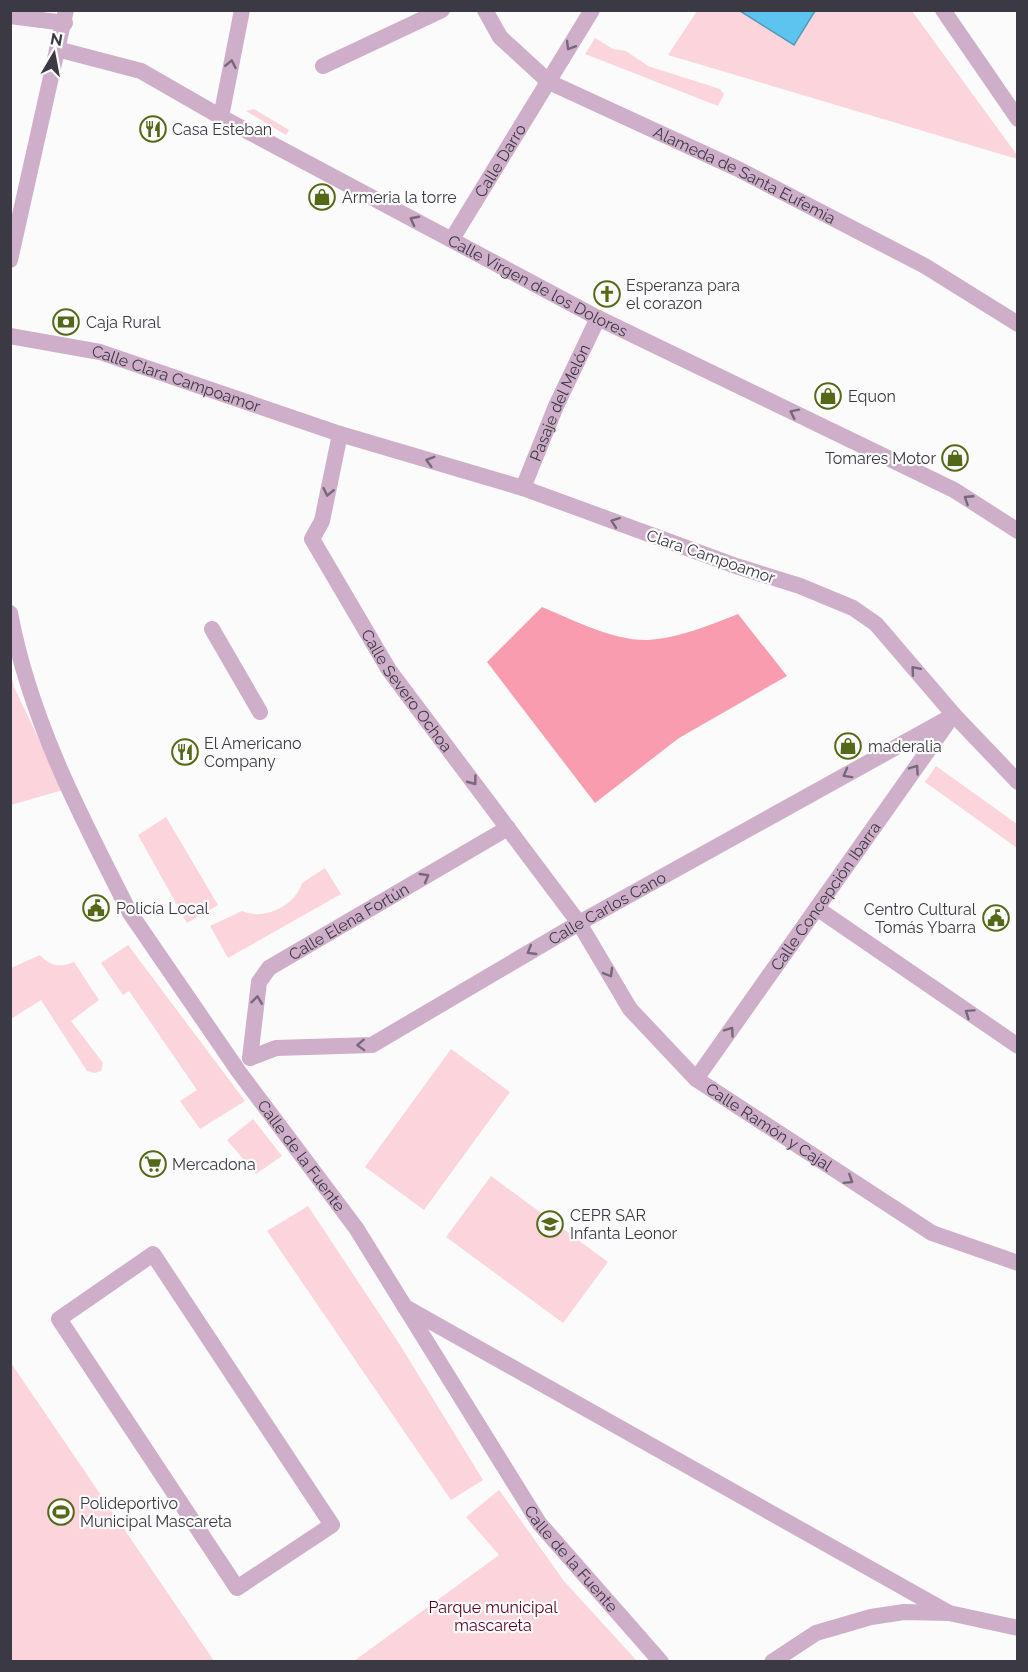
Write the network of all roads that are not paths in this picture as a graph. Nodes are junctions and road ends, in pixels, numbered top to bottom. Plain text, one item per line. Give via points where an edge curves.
1 (242, 10) edge
2 (442, 10) edge
3 (485, 10) edge
4 (592, 10) edge
5 (943, 10) edge
6 (10, 16) edge
7 (65, 17) edge
8 (57, 49) junction
9 (323, 66) dead end
10 (549, 82) junction
11 (221, 117) junction
12 (1017, 119) edge
13 (452, 239) junction
14 (10, 260) edge
15 (598, 318) junction
16 (1017, 324) edge
17 (10, 336) edge
18 (340, 434) junction
19 (522, 488) junction
20 (1014, 522) edge
21 (10, 613) edge
22 (212, 629) dead end
23 (261, 712) dead end
24 (954, 715) junction
25 (1017, 782) edge
26 (508, 828) junction
27 (818, 909) junction
28 (579, 922) junction
29 (1017, 1046) edge
30 (250, 1058) junction
31 (239, 1072) junction
32 (696, 1079) junction
33 (1017, 1263) edge
34 (405, 1307) junction
35 (59, 1319) joint
36 (949, 1613) junction
37 (1017, 1628) edge
38 (661, 1662) edge
39 (772, 1662) edge

11 -> 1 street
2 - 9 street
3 - 10 street, Alameda de Santa Eufemia via 500,37
4 -> 10 street, Calle Darro
5 - 12 street
6 - 7 street
7 - 8 street
8 - 11 street, Calle Virgen de los Dolores via 141,71
8 - 14 street
10 - 13 street, Calle Darro
10 - 16 street, Alameda de Santa Eufemia via 738,169 925,266
13 -> 11 street, Calle Virgen de los Dolores
13 - 15 street, Calle Virgen de los Dolores
15 - 19 street, Pasaje del Melón
20 -> 15 street, Calle Virgen de los Dolores
17 - 18 street, Calle Clara Campoamor via 100,352
19 -> 18 street, Clara Campoamor
18 -> 26 street, Calle Severo Ochoa via 322,521 312,539 389,670
24 -> 19 street, Clara Campoamor via 876,624 853,608
21 - 31 street, Calle de la Fuente via 38,714 73,799 130,913
22 - 23 street
24 - 25 street, Clara Campoamor
27 -> 24 street, Calle Concepción Ibarra
24 -> 28 street, Calle Carlos Cano
26 - 28 street, Calle Severo Ochoa
30 -> 26 street, Calle Elena Fortún via 259,982 269,968
29 -> 27 street
32 -> 27 street, Calle Concepción Ibarra
28 -> 30 street, Calle Carlos Cano via 372,1045 276,1048
28 -> 32 street, Calle Ramón y Cajal via 630,1009
30 - 31 street
31 - 34 street, Calle de la Fuente via 356,1228
32 -> 33 street, Calle Ramón y Cajal via 932,1233
34 - 36 street
34 - 38 street, Calle de la Fuente via 539,1523
35 - 35 street via 237,1588 332,1525 153,1254
36 - 37 street
36 - 39 street via 904,1612 871,1617 816,1633

